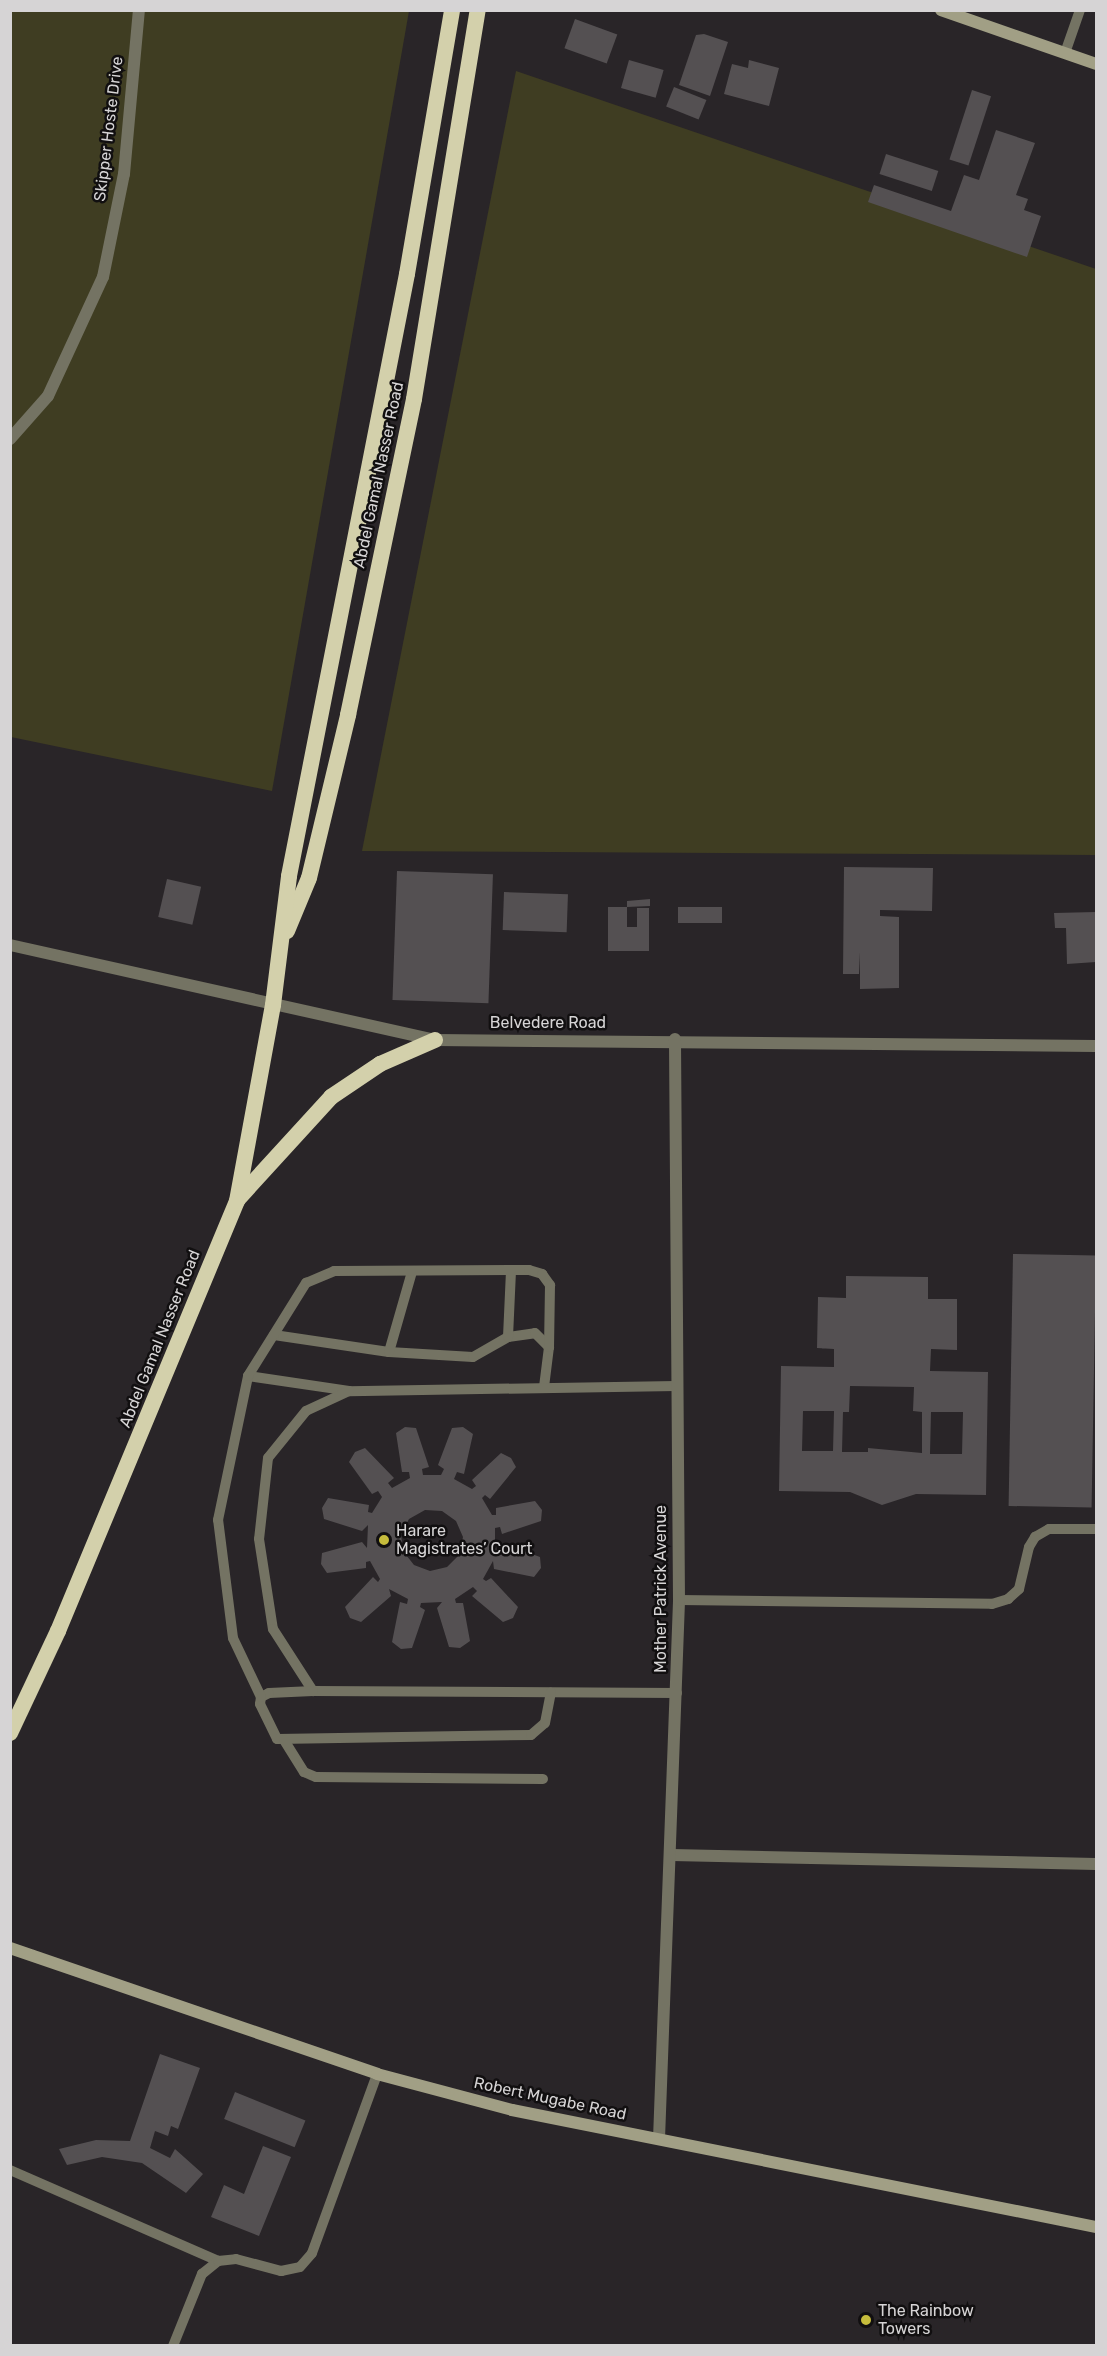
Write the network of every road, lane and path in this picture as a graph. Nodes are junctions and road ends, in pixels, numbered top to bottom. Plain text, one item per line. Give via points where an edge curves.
1 (139, 10) edge
2 (452, 10) edge
3 (478, 10) edge
4 (941, 10) edge
5 (1080, 10) edge
6 (1065, 53) junction
7 (1096, 64) edge
8 (10, 439) edge
9 (283, 940) junction
10 (10, 945) edge
11 (273, 1005) junction
12 (675, 1039) junction
13 (435, 1040) junction
14 (1096, 1046) edge
15 (237, 1201) junction
16 (511, 1270) junction
17 (412, 1272) junction
18 (274, 1335) junction
19 (508, 1337) junction
20 (549, 1347) junction
21 (389, 1352) junction
22 (248, 1376) junction
23 (676, 1386) junction
24 (544, 1387) junction
25 (349, 1391) junction
26 (1096, 1529) edge
27 (679, 1600) junction
28 (313, 1690) junction
29 (677, 1692) junction
30 (551, 1693) junction
31 (261, 1697) junction
32 (12, 1725) edge
33 (284, 1740) junction
34 (543, 1779) dead end
35 (672, 1855) junction
36 (1096, 1864) edge
37 (10, 1948) edge
38 (377, 2074) junction
39 (659, 2139) junction
40 (10, 2170) edge
41 (1096, 2227) edge
42 (218, 2261) junction
43 (173, 2346) edge

1 - 8 street, Skipper Hoste Drive via 124,174 103,278 48,396
2 - 9 highway, Abdel Gamal Nasser Road via 407,274 289,876
3 - 9 highway, Abdel Gamal Nasser Road via 414,399 353,691 309,878
4 - 6 main road
5 - 6 lane
6 - 7 main road
9 - 11 highway, Abdel Gamal Nasser Road
10 - 11 street, Belvedere Road
11 - 13 street, Belvedere Road
11 - 15 highway, Abdel Gamal Nasser Road
12 - 13 street, Belvedere Road
12 - 14 street, Belvedere Road
12 - 23 street, Mother Patrick Avenue
13 - 15 highway via 380,1064 331,1097
15 - 32 highway, Abdel Gamal Nasser Road
16 - 17 lane
16 - 19 lane
16 - 20 lane via 542,1274 550,1285
17 - 18 lane via 334,1271 306,1283
17 - 21 lane
18 - 21 lane
18 - 22 lane
19 - 20 lane via 535,1333
19 - 21 lane via 473,1357
20 - 24 lane
22 - 25 lane
22 - 31 lane via 218,1520 233,1638
23 - 24 lane
23 - 27 street, Mother Patrick Avenue
24 - 25 lane
25 - 28 lane via 306,1411 268,1458 259,1539 273,1629
26 - 27 lane via 1049,1529 1035,1537 1019,1589 1008,1599 992,1604
27 - 29 street, Mother Patrick Avenue
28 - 30 lane
28 - 31 lane
29 - 30 lane
29 - 35 street, Mother Patrick Avenue
30 - 33 lane via 545,1723 531,1735
31 - 33 lane via 271,1733
33 - 34 lane via 304,1772 316,1776
35 - 36 street
35 - 39 street, Mother Patrick Avenue
37 - 38 main road, Robert Mugabe Road
38 - 39 main road, Robert Mugabe Road via 512,2110
38 - 42 lane via 312,2253 300,2267 281,2271 236,2259
39 - 41 main road, Robert Mugabe Road
40 - 42 lane
42 - 43 lane via 202,2274

